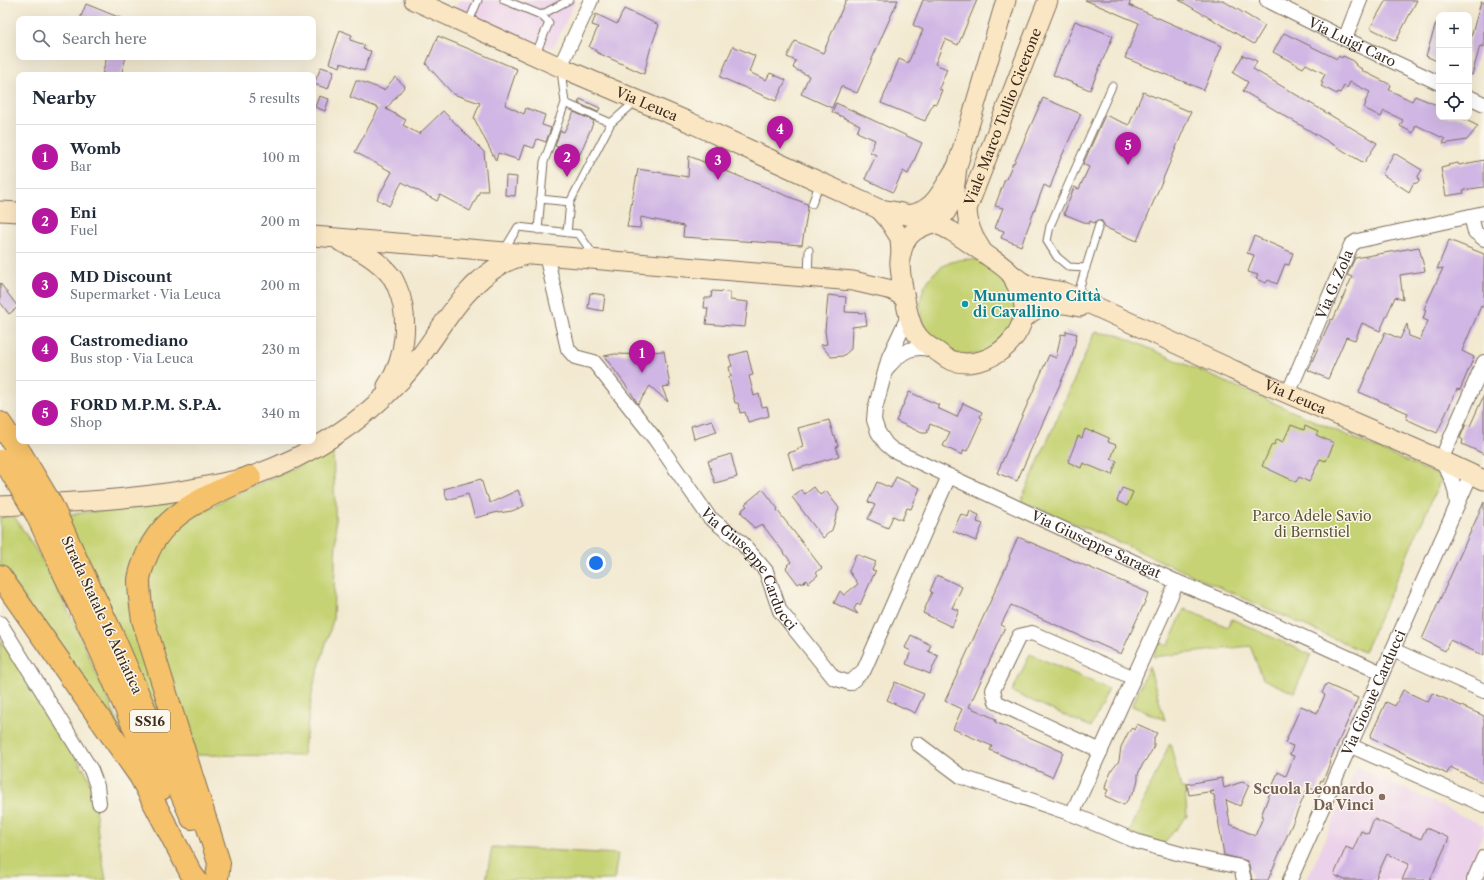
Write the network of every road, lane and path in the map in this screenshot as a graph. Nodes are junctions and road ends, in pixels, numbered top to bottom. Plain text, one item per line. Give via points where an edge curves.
1 (414, 0) edge
2 (478, 0) edge
3 (504, 0) edge
4 (569, 0) edge
5 (591, 0) edge
6 (1006, 0) edge
7 (1048, 0) edge
8 (1267, 0) edge
9 (1360, 0) edge
10 (541, 15) junction
11 (468, 25) junction
12 (1345, 39) junction
13 (535, 55) junction
14 (560, 67) junction
15 (1436, 82) edge
16 (1112, 86) dead end
17 (1472, 98) edge
18 (637, 99) junction
19 (565, 103) junction
20 (1484, 104) edge
21 (611, 123) junction
22 (957, 167) junction
23 (820, 182) junction
24 (540, 199) junction
25 (570, 202) junction
26 (812, 204) dead end
27 (879, 209) junction
28 (0, 211) edge
29 (16, 212) edge
30 (1478, 214) edge
31 (906, 215) junction
32 (932, 223) junction
33 (1099, 225) dead end
34 (538, 230) junction
35 (567, 233) junction
36 (321, 237) edge
37 (1484, 239) edge
38 (809, 250) dead end
39 (503, 252) junction
40 (984, 254) junction
41 (537, 255) junction
42 (597, 259) junction
43 (900, 259) junction
44 (1086, 268) junction
45 (1011, 274) junction
46 (808, 277) junction
47 (853, 281) junction
48 (1076, 298) junction
49 (906, 304) junction
50 (1108, 313) junction
51 (1023, 320) junction
52 (936, 351) junction
53 (1483, 368) edge
54 (886, 369) junction
55 (1288, 394) junction
56 (360, 418) junction
57 (0, 423) edge
58 (8, 456) edge
59 (1441, 460) junction
60 (948, 476) junction
61 (250, 477) junction
62 (1478, 477) edge
63 (0, 506) edge
64 (1457, 506) junction
65 (0, 576) edge
66 (1178, 582) junction
67 (0, 622) edge
68 (1393, 650) junction
69 (1382, 673) junction
70 (1134, 678) junction
71 (1484, 691) edge
72 (918, 744) dead end
73 (1349, 745) junction
74 (1100, 750) junction
75 (99, 803) dead end
76 (1484, 805) edge
77 (1072, 814) junction
78 (1484, 857) edge
79 (208, 880) edge
80 (1244, 880) edge
81 (1290, 880) edge
82 (1474, 880) edge

1 - 11 main road, Via Leuca
2 - 11 lane
3 - 10 lane
4 - 10 lane
5 - 14 street
6 - 22 main road, Viale Marco Tullio Cicerone
7 - 40 main road, Viale Marco Tullio Cicerone via 967,208 968,223
8 - 12 street, Via Luigi Caro
9 - 12 street
10 - 13 lane via 549,24
11 - 13 main road, Via Leuca
12 - 15 street, Via Luigi Caro
13 - 14 main road, Via Leuca
14 - 18 main road, Via Leuca
14 - 19 lane
16 - 44 lane via 1050,226 1048,241 1057,257 1068,267
17 - 20 street
18 - 21 lane
18 - 23 main road, Via Leuca
19 - 21 lane
19 - 24 lane via 544,162
21 - 25 lane
22 - 31 main road, Viale Marco Tullio Cicerone via 938,199 929,207
22 - 32 main road via 953,199 947,210
23 - 26 lane
23 - 27 main road, Via Leuca
24 - 25 lane
24 - 34 lane
25 - 35 lane
27 - 31 main road, Via Leuca
27 - 43 main road, Via Leuca via 900,238
28 - 29 main road
30 - 37 street via 1475,232
30 - 55 street, Via G. Zola via 1357,241 1351,245
31 - 32 main road, Via Leuca
32 - 40 main road via 952,232
32 - 43 main road via 912,232 906,239
33 - 44 lane
34 - 35 lane
34 - 39 lane via 518,227
35 - 42 lane via 579,234
36 - 39 main road
36 - 56 main road via 354,247 392,276 404,310 404,337 392,378
38 - 46 lane
39 - 41 main road
40 - 45 main road
41 - 42 main road
41 - 56 main road via 503,264 476,284 463,297 402,379
41 - 60 street, Via Giuseppe Carducci via 568,349 575,357 594,362 655,439 709,517 742,543 766,571 780,611 834,678 850,683 864,670
42 - 46 main road
43 - 47 main road via 880,276
43 - 49 main road
44 - 48 lane
45 - 48 main road, Via Leuca via 1030,286 1064,292
45 - 51 main road via 1024,301
46 - 47 main road
47 - 49 main road via 892,290
48 - 50 main road, Via Leuca
49 - 52 main road via 919,338
49 - 54 street, Via Giuseppe Saragat via 906,321
50 - 51 main road, Via Leuca via 1068,304 1050,303 1033,311
50 - 55 main road, Via Leuca
51 - 52 main road via 1006,347 994,356 976,363 950,360
52 - 54 street via 924,347 914,348 900,355
53 - 59 street
54 - 60 street, Via Giuseppe Saragat via 875,409 874,420 878,432 893,450
55 - 59 main road, Via Leuca
56 - 61 main road via 326,442
57 - 58 highway, Strada Statale 16 Adriatica / SS16
58 - 79 highway, Strada Statale 16 Adriatica / SS16, bridge via 52,506 71,568 115,641
59 - 62 main road, Via Leuca
59 - 64 street, Via Giosuè Carducci via 1455,485
60 - 66 street, Via Giuseppe Saragat
61 - 63 main road via 129,499
61 - 79 highway via 206,496 169,523 148,551 139,579 143,620 219,863
62 - 64 street, Via Giosuè Carducci
64 - 68 street, Via Giosuè Carducci
65 - 79 highway via 140,776 192,875
66 - 69 street, Via Giuseppe Saragat
66 - 70 street
67 - 75 street via 91,770 97,786
68 - 69 street, Via Giosuè Carducci
68 - 71 street
69 - 73 street, Via Giosuè Carducci
70 - 74 street
70 - 74 street via 1032,633 1019,636 994,690 996,702
72 - 77 street via 962,777
73 - 76 street
73 - 81 street, Via Giosuè Carducci
74 - 77 street
77 - 80 street via 1138,842 1241,867
78 - 82 street

